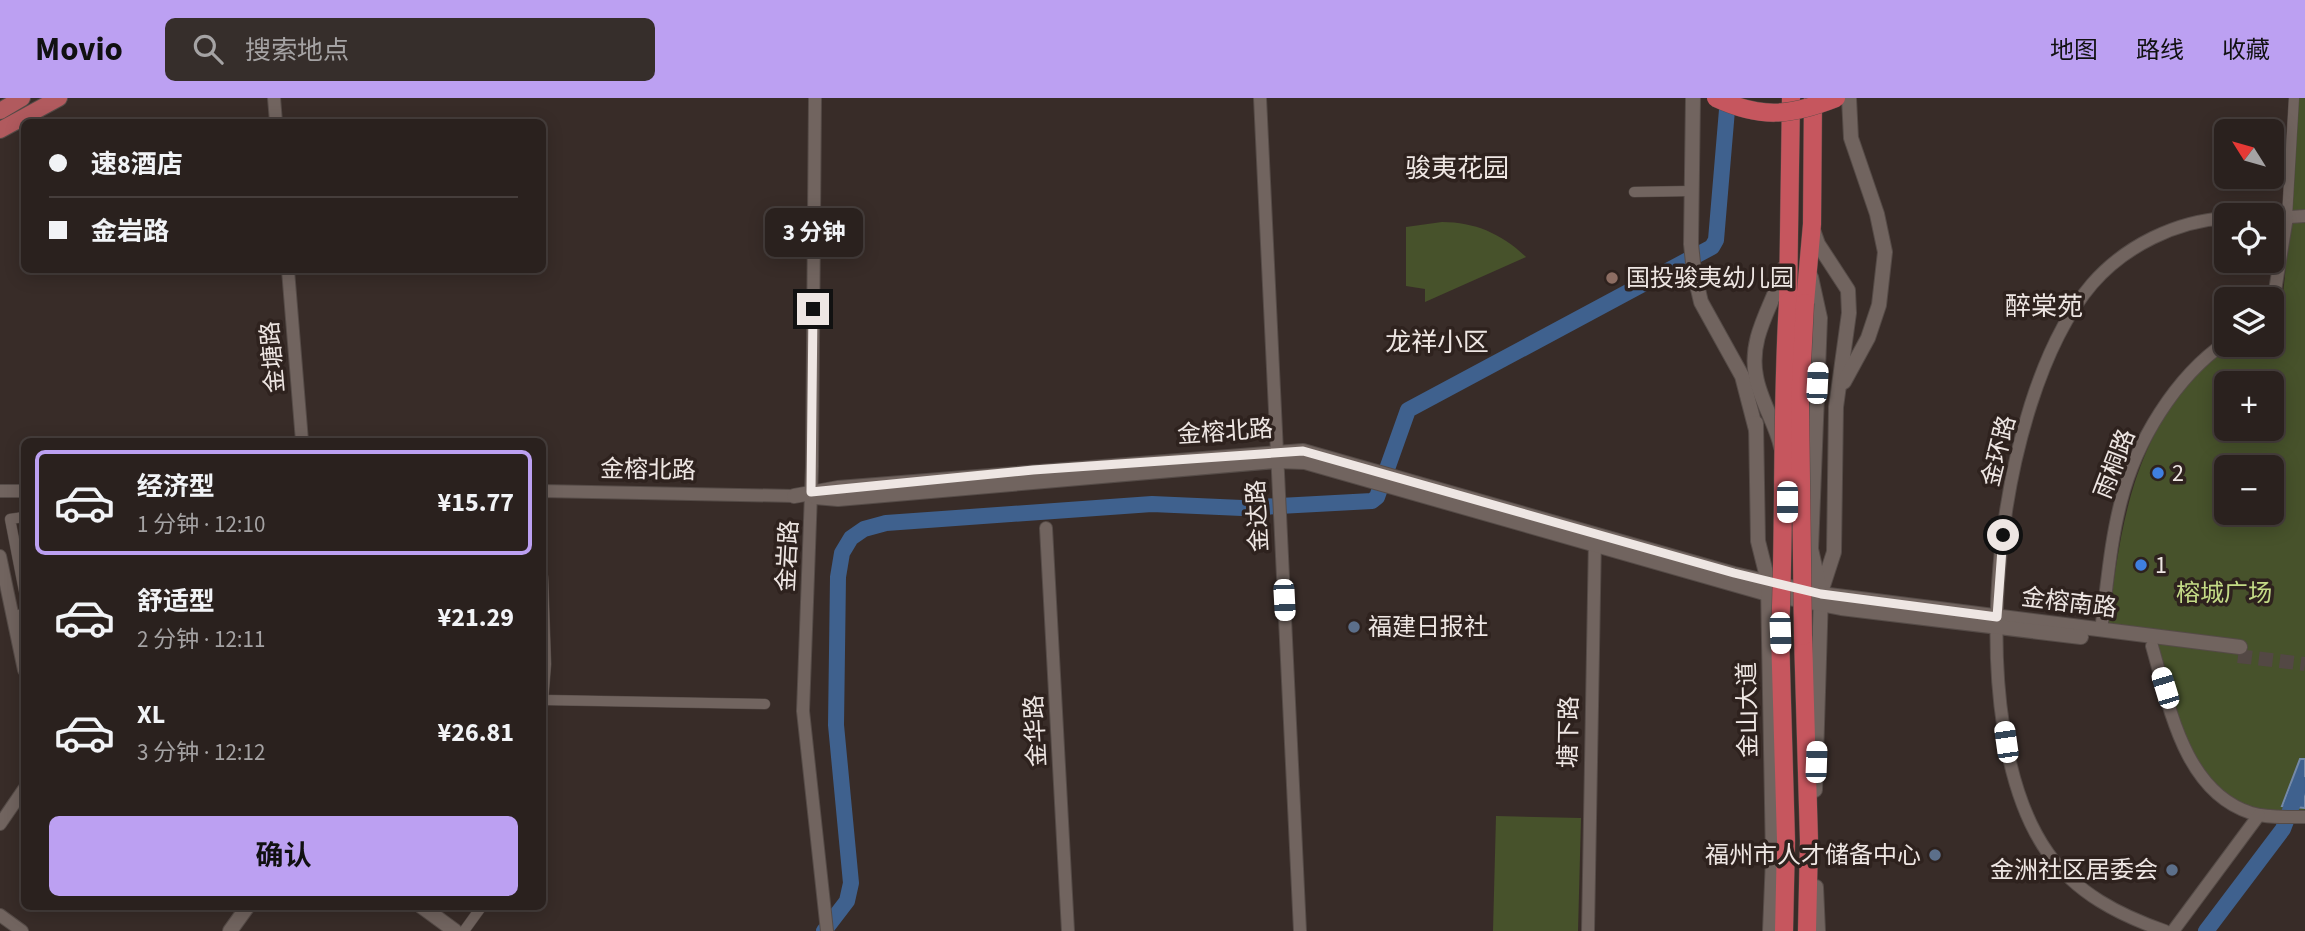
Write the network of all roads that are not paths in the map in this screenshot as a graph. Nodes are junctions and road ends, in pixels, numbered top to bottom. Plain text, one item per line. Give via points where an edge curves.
1 (22, 98) edge
2 (60, 98) edge
3 (274, 98) edge
4 (815, 98) edge
5 (1260, 98) edge
6 (1716, 98) edge
7 (1791, 98) edge
8 (1813, 98) edge
9 (1836, 98) edge
10 (1849, 98) edge
11 (2294, 98) edge
12 (1693, 100) edge
13 (0, 111) edge
14 (276, 119) edge
15 (0, 130) edge
16 (1690, 191) junction
17 (1634, 192) dead end
18 (2305, 216) edge
19 (2284, 217) edge
20 (2287, 217) junction
21 (2214, 220) edge
22 (1812, 224) junction
23 (1788, 253) junction
24 (1809, 258) junction
25 (288, 273) edge
26 (2276, 287) edge
27 (1797, 303) junction
28 (2214, 354) edge
29 (1755, 374) junction
30 (1836, 407) junction
31 (1756, 430) junction
32 (302, 438) edge
33 (1276, 456) junction
34 (0, 491) edge
35 (21, 491) edge
36 (546, 491) edge
37 (811, 495) junction
38 (794, 496) joint
39 (21, 517) edge
40 (1046, 528) dead end
41 (1595, 539) junction
42 (0, 556) edge
43 (21, 576) edge
44 (1768, 588) junction
45 (1821, 599) junction
46 (19, 615) edge
47 (1997, 622) junction
48 (2101, 630) junction
49 (21, 637) edge
50 (2152, 646) junction
51 (546, 700) edge
52 (765, 704) dead end
53 (21, 793) edge
54 (2259, 815) junction
55 (2302, 817) edge
56 (0, 824) edge
57 (234, 910) edge
58 (245, 910) edge
59 (428, 910) edge
60 (439, 910) edge
61 (479, 910) edge
62 (0, 915) edge
63 (1813, 928) edge
64 (22, 931) edge
65 (219, 931) edge
66 (230, 931) edge
67 (463, 931) edge
68 (827, 931) edge
69 (1068, 931) edge
70 (1300, 931) edge
71 (1588, 931) edge
72 (1769, 931) edge
73 (1784, 931) edge
74 (2165, 931) edge
75 (2173, 931) edge

1 - 13 main road
2 - 15 main road
3 - 14 street
4 - 37 street, 金岩路
5 - 33 street, 金达路
6 - 9 highway, bridge via 1765,114 1800,112
7 - 23 highway
8 - 22 highway
10 - 30 main road via 1851,138 1885,253 1879,305
11 - 20 street
12 - 16 main road
16 - 17 street
16 - 31 main road via 1691,243 1701,302 1742,376
18 - 20 street
19 - 20 street
20 - 26 street
21 - 47 street, 金环路 via 2172,229 2130,252 2099,276 2067,319 2040,383 2017,460 2003,535
22 - 24 highway
22 - 30 main road via 1818,244 1848,290
23 - 27 highway
23 - 29 main road, 金山大道 via 1778,290 1762,319
24 - 27 highway
24 - 45 main road via 1821,318 1811,549
25 - 32 street, 金塘路
27 - 63 highway, bridge
27 - 73 highway, bridge via 1780,633
28 - 48 street, 雨桐路 via 2179,388 2152,426 2134,465 2116,518
29 - 31 main road
29 - 44 main road, 金山大道 via 1780,441 1787,481 1787,544
30 - 45 main road via 1834,552
31 - 44 main road via 1758,541
33 - 37 main road, 金榕北路 via 838,488
33 - 41 main road, 金榕北路 via 1303,451
33 - 70 street, 金达路
34 - 35 street
36 - 38 street, 金榕北路
37 - 38 main road, 金榕北路
37 - 68 street, 金岩路 via 803,711
39 - 43 street via 10,519
40 - 69 street, 金华路
41 - 44 main road, 金榕北路
41 - 71 street, 塘下路
42 - 46 street
44 - 45 main road, 金榕南路
44 - 72 main road, 金山大道 via 1773,858
45 - 47 main road, 金榕南路
45 - 63 main road
46 - 49 street
47 - 48 main road, 金榕南路
47 - 50 main road, 金榕南路
47 - 74 street, 金环路 via 2007,750 2015,787 2032,827 2078,886 2115,910
48 - 50 main road, 金榕南路 via 2239,651
50 - 54 street via 2180,739 2192,762 2227,801
51 - 52 street
53 - 56 street
54 - 55 street
54 - 75 street
57 - 65 main road
58 - 66 main road
59 - 67 main road
60 - 67 main road
61 - 67 street
62 - 64 street

